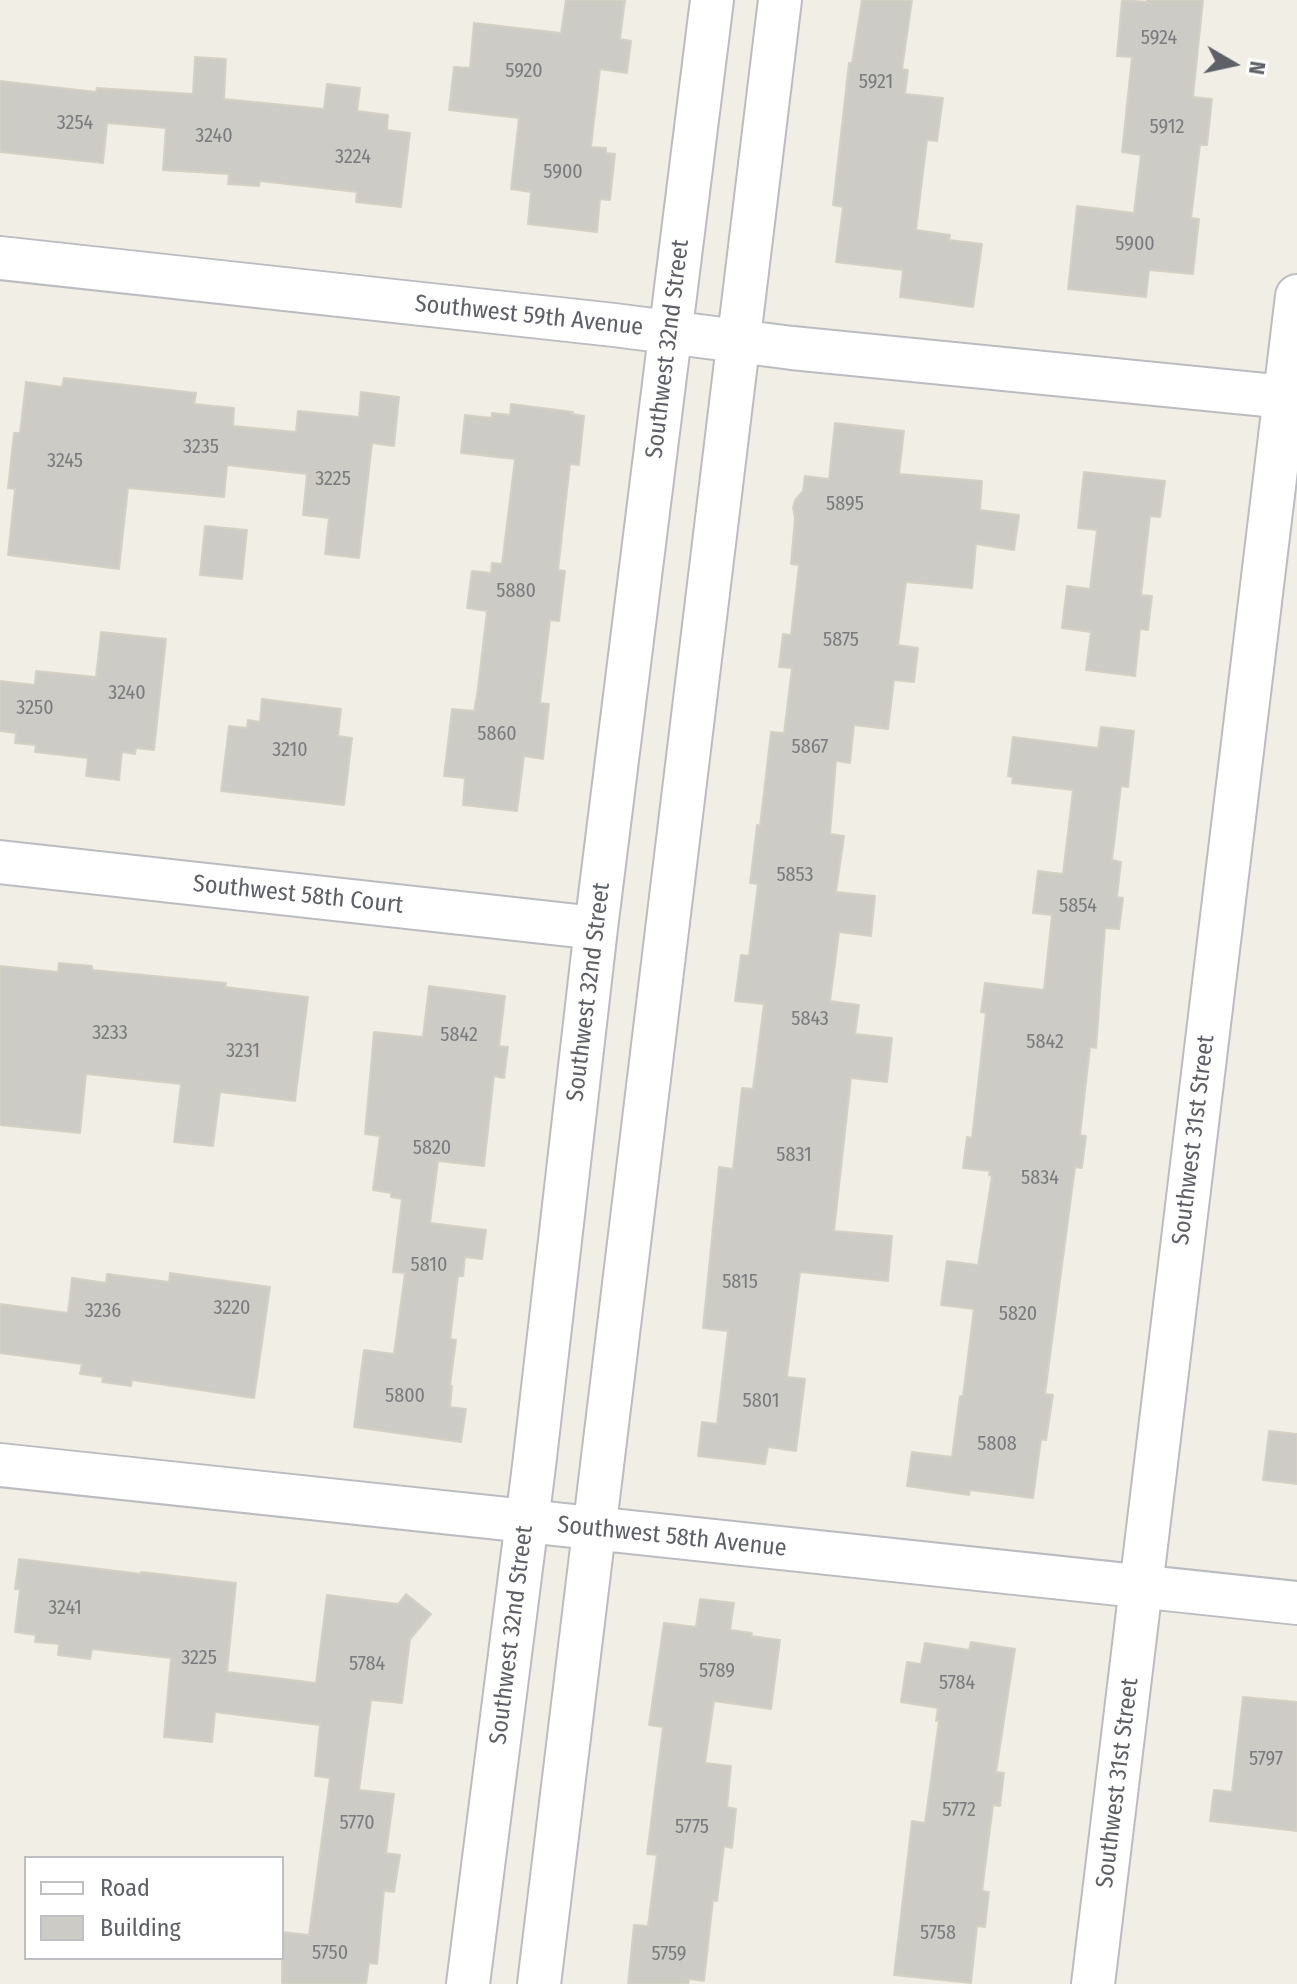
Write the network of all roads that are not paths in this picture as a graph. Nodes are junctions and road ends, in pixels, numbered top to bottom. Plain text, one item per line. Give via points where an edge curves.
1 (712, 0) edge
2 (780, 0) edge
3 (0, 258) edge
4 (1297, 296) edge
5 (670, 333) junction
6 (738, 341) junction
7 (1291, 397) edge
8 (0, 862) edge
9 (596, 928) junction
10 (0, 1465) edge
11 (527, 1521) junction
12 (595, 1529) junction
13 (1141, 1585) junction
14 (1297, 1603) edge
15 (468, 1984) edge
16 (539, 1984) edge
17 (1093, 1984) edge

1 - 5 street, Southwest 32nd Street
2 - 6 street
3 - 5 street, Southwest 59th Avenue
4 - 7 street, Southwest 31st Street
5 - 6 street, Southwest 59th Avenue
5 - 9 street, Southwest 32nd Street
6 - 7 street, Southwest 59th Avenue
6 - 12 street
7 - 13 street, Southwest 31st Street
8 - 9 street, Southwest 58th Court
9 - 11 street, Southwest 32nd Street
10 - 11 street, Southwest 58th Avenue
11 - 12 street, Southwest 58th Avenue
11 - 15 street, Southwest 32nd Street
12 - 13 street, Southwest 58th Avenue
12 - 16 street
13 - 14 street, Southwest 58th Avenue
13 - 17 street, Southwest 31st Street

